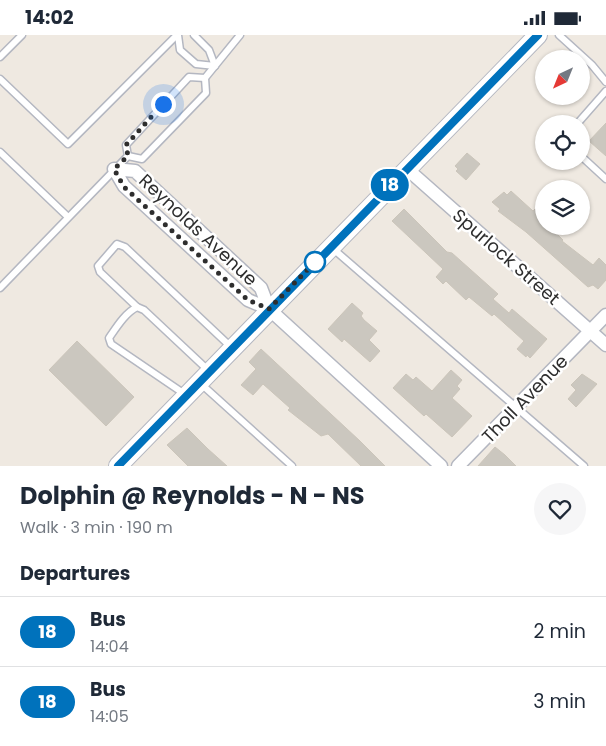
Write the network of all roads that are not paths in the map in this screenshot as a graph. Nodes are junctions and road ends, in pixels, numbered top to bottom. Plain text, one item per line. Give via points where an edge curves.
1 (22, 35) edge
2 (177, 35) edge
3 (194, 35) edge
4 (240, 35) edge
5 (538, 35) edge
6 (559, 35) edge
7 (0, 57) edge
8 (215, 66) junction
9 (205, 78) junction
10 (0, 79) edge
11 (606, 82) edge
12 (606, 91) edge
13 (585, 115) edge
14 (0, 152) edge
15 (128, 156) junction
16 (590, 164) edge
17 (114, 169) junction
18 (406, 169) junction
19 (606, 179) edge
20 (68, 217) junction
21 (331, 247) junction
22 (0, 288) edge
23 (137, 307) junction
24 (269, 309) junction
25 (606, 315) edge
26 (590, 331) junction
27 (606, 345) edge
28 (232, 348) junction
29 (204, 377) junction
30 (186, 395) junction
31 (518, 408) junction
32 (126, 463) edge
33 (292, 466) edge
34 (442, 466) edge
35 (458, 466) edge
36 (584, 466) edge

1 - 7 lane
2 - 8 lane via 180,49 196,64
2 - 10 lane via 68,145
3 - 8 lane via 209,50
4 - 8 lane
5 - 18 main road
6 - 11 lane
8 - 9 lane
9 - 15 lane via 188,77 126,145
9 - 15 lane via 206,93 142,159
12 - 13 lane
14 - 20 lane
15 - 17 lane
16 - 19 lane
17 - 20 lane
17 - 24 street, Reynolds Avenue via 124,187 248,300
17 - 24 street, Reynolds Avenue via 135,171 261,288
18 - 21 main road
18 - 26 street, Spurlock Street
20 - 22 lane
21 - 24 main road
21 - 31 lane
23 - 28 lane via 100,272 98,265 117,244 125,247
23 - 29 lane via 144,310
23 - 30 lane via 115,329 109,338 111,344
24 - 28 main road
24 - 34 street, Reynolds Avenue
25 - 26 street, Tholl Avenue
26 - 27 street, Spurlock Street
26 - 31 street, Tholl Avenue
28 - 29 main road
29 - 30 main road
29 - 33 lane
30 - 32 main road
31 - 35 street, Tholl Avenue
31 - 36 lane

